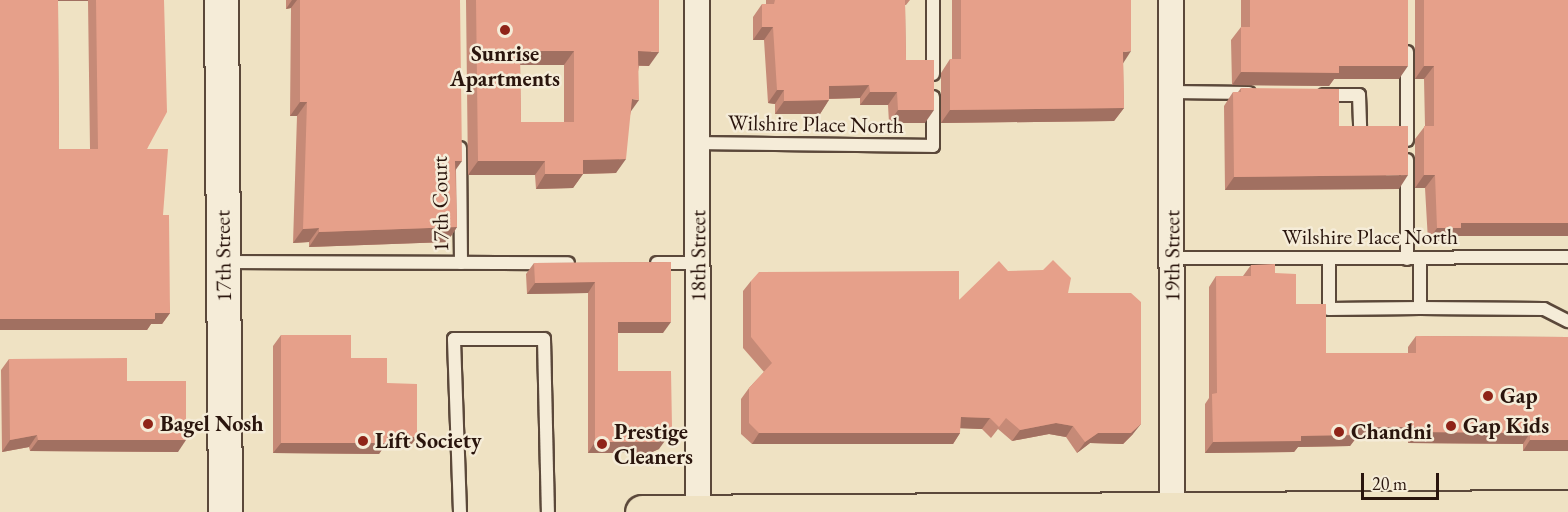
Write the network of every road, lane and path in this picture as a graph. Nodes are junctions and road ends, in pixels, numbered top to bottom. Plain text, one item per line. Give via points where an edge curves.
1 (221, 0) edge
2 (697, 0) edge
3 (933, 0) edge
4 (1171, 0) edge
5 (1407, 35) edge
6 (1172, 92) junction
7 (1257, 93) edge
8 (1314, 94) edge
9 (1360, 127) edge
10 (460, 132) edge
11 (699, 143) junction
12 (1568, 257) edge
13 (1171, 258) junction
14 (1329, 258) junction
15 (1407, 259) junction
16 (1420, 259) junction
17 (223, 262) junction
18 (461, 263) junction
19 (588, 263) edge
20 (645, 263) edge
21 (698, 263) junction
22 (1420, 308) junction
23 (1568, 321) edge
24 (1568, 507) edge
25 (936, 510) edge
26 (1172, 510) edge
27 (1410, 510) edge
28 (1461, 510) edge
29 (698, 511) edge
30 (225, 512) edge
31 (460, 512) edge
32 (548, 512) edge
33 (642, 512) edge

1 - 17 street, 17th Street
2 - 11 street, 18th Street
3 - 11 lane, Wilshire Place North via 933,146
4 - 6 street, 19th Street
5 - 15 lane
6 - 7 lane
6 - 13 street, 19th Street
8 - 9 lane via 1359,95
10 - 18 lane, 17th Court
11 - 21 street, 18th Street
12 - 16 lane, Wilshire Place North
13 - 14 lane, Wilshire Place North
13 - 26 street, 19th Street
14 - 15 lane, Wilshire Place North
14 - 22 lane via 1329,309
15 - 16 lane, Wilshire Place North
16 - 22 lane
17 - 18 lane
17 - 30 street, 17th Street
18 - 19 lane
20 - 21 lane
21 - 29 street, 18th Street
22 - 23 lane via 1544,309
24 - 28 main road
25 - 26 main road
25 - 29 main road
26 - 27 main road
27 - 28 main road
29 - 33 main road
31 - 32 lane via 454,339 544,339

